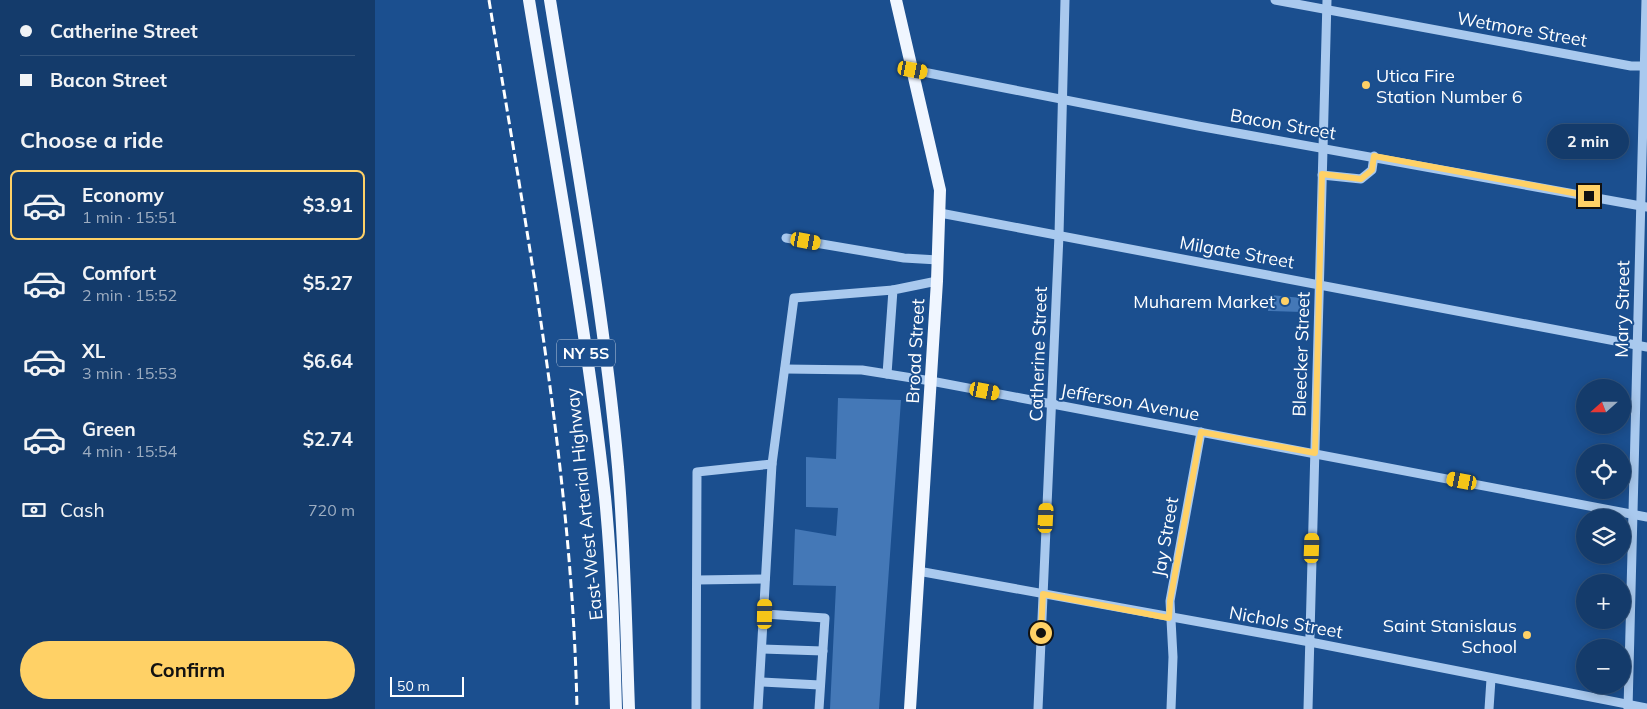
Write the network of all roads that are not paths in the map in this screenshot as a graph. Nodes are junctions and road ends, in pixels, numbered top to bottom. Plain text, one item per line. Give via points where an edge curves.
1 (529, 0) edge
2 (550, 0) edge
3 (897, 0) edge
4 (1065, 0) edge
5 (1275, 0) edge
6 (1327, 0) edge
7 (1646, 0) edge
8 (1327, 10) junction
9 (1645, 66) junction
10 (913, 70) junction
11 (1063, 99) junction
12 (1323, 147) junction
13 (1374, 156) junction
14 (1322, 174) junction
15 (1644, 206) edge
16 (940, 213) junction
17 (1059, 235) junction
18 (786, 238) dead end
19 (938, 260) junction
20 (937, 281) junction
21 (1319, 284) junction
22 (893, 290) junction
23 (1642, 346) edge
24 (785, 370) junction
25 (887, 374) junction
26 (931, 381) junction
27 (1052, 404) junction
28 (1201, 432) junction
29 (1315, 453) junction
30 (772, 464) junction
31 (1633, 514) junction
32 (1647, 517) edge
33 (918, 571) junction
34 (765, 579) junction
35 (697, 580) junction
36 (1043, 594) junction
37 (765, 614) junction
38 (1169, 618) junction
39 (1310, 642) junction
40 (762, 649) junction
41 (823, 652) junction
42 (1491, 678) junction
43 (760, 682) junction
44 (821, 685) junction
45 (1628, 707) edge
46 (1647, 708) edge
47 (616, 709) edge
48 (629, 709) edge
49 (695, 709) edge
50 (758, 709) edge
51 (819, 709) edge
52 (910, 709) edge
53 (1038, 709) edge
54 (1171, 709) edge
55 (1308, 709) edge
56 (1489, 709) edge

1 - 47 main road, East-West Arterial Highway / NY 5S via 574,275 605,498
2 - 48 main road, East-West Arterial Highway / NY 5S via 605,343 619,476
3 - 10 main road, Broad Street
4 - 11 street, Catherine Street
5 - 8 street, Wetmore Street
6 - 8 street, Bleecker Street
7 - 9 street, Mary Street
8 - 9 street, Wetmore Street
8 - 12 street, Bleecker Street
9 - 15 street, Mary Street
10 - 11 street, Bacon Street
10 - 16 main road, Broad Street via 939,190
11 - 12 street, Bacon Street
11 - 17 street, Catherine Street
12 - 13 street, Bacon Street
12 - 14 street, Bleecker Street
13 - 14 street via 1372,170 1361,179
13 - 15 street, Bacon Street
14 - 21 street, Bleecker Street
15 - 23 street, Mary Street
16 - 17 street, Milgate Street
16 - 19 main road, Broad Street
17 - 21 street, Milgate Street
17 - 27 street, Catherine Street
18 - 19 street via 904,258
19 - 20 main road, Broad Street
20 - 22 street
20 - 26 main road, Broad Street
21 - 23 street, Milgate Street
21 - 29 street, Bleecker Street
22 - 24 street via 794,298
22 - 25 street
23 - 31 street, Mary Street
24 - 25 street, Jefferson Avenue via 862,370
24 - 30 street
25 - 26 street, Jefferson Avenue
26 - 27 street, Jefferson Avenue
26 - 33 main road, Broad Street
27 - 28 street, Jefferson Avenue
27 - 36 street, Catherine Street
28 - 29 street, Jefferson Avenue
28 - 38 street, Jay Street
29 - 31 street, Jefferson Avenue
29 - 39 street, Bleecker Street
30 - 34 street
30 - 35 street via 697,472
31 - 32 street, Jefferson Avenue
31 - 45 street, Mary Street
33 - 36 street, Nichols Street
33 - 52 main road, Broad Street
34 - 35 street
34 - 37 street
35 - 49 street
36 - 38 street, Nichols Street
36 - 53 street, Catherine Street
37 - 40 street
37 - 41 street via 825,618
38 - 39 street, Nichols Street
38 - 54 street, Jay Street via 1173,657
39 - 42 street, Nichols Street
39 - 55 street, Bleecker Street
40 - 41 street
40 - 43 street
41 - 44 street
42 - 45 street, Nichols Street
42 - 56 street
43 - 44 street
43 - 50 street
44 - 51 street
45 - 46 street, Nichols Street

